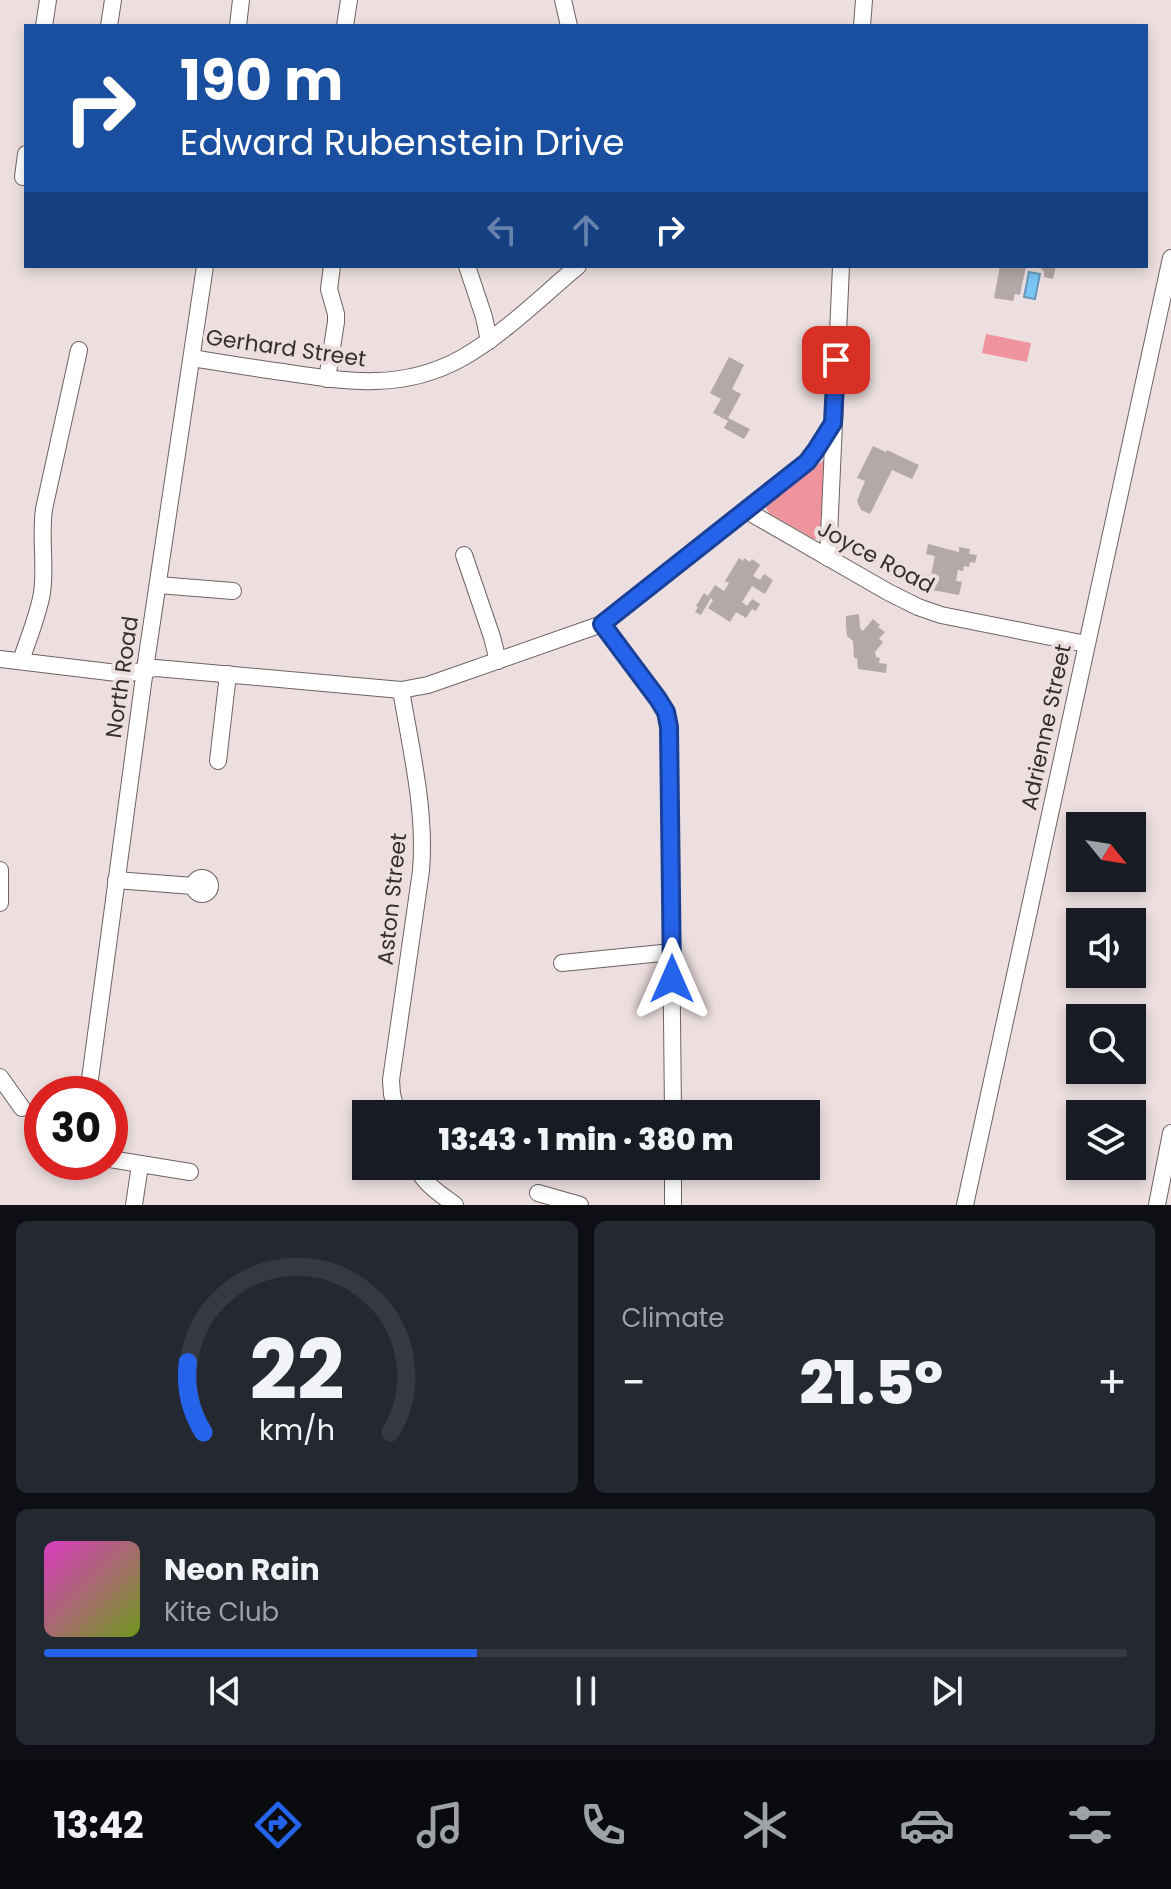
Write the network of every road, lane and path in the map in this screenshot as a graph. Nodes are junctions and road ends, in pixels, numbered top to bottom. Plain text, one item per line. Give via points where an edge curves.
1 (48, 0) edge
2 (113, 0) edge
3 (241, 0) edge
4 (349, 0) edge
5 (563, 0) edge
6 (864, 0) edge
7 (44, 24) edge
8 (109, 24) edge
9 (238, 24) edge
10 (345, 24) edge
11 (569, 24) edge
12 (862, 24) edge
13 (24, 169) edge
14 (23, 177) dead end
15 (1171, 258) edge
16 (205, 268) edge
17 (332, 268) edge
18 (468, 268) edge
19 (576, 268) edge
20 (841, 268) edge
21 (489, 341) junction
22 (79, 350) dead end
23 (192, 358) junction
24 (327, 379) junction
25 (833, 423) junction
26 (747, 511) junction
27 (464, 555) dead end
28 (828, 558) junction
29 (158, 585) junction
30 (233, 591) dead end
31 (602, 624) junction
32 (1086, 644) junction
33 (0, 659) edge
34 (21, 661) junction
35 (498, 661) junction
36 (145, 669) junction
37 (228, 674) junction
38 (401, 690) junction
39 (218, 761) dead end
40 (0, 870) edge
41 (116, 880) junction
42 (193, 886) dead end
43 (0, 903) edge
44 (672, 952) junction
45 (562, 963) dead end
46 (90, 1076) edge
47 (0, 1077) edge
48 (394, 1100) edge
49 (673, 1100) edge
50 (22, 1108) dead end
51 (1171, 1133) edge
52 (128, 1163) edge
53 (140, 1165) junction
54 (190, 1172) dead end
55 (425, 1180) edge
56 (673, 1180) edge
57 (538, 1193) dead end
58 (134, 1205) edge
59 (455, 1205) edge
60 (580, 1205) edge
61 (673, 1205) edge
62 (965, 1205) edge
63 (1157, 1205) edge

1 - 7 street
2 - 8 street
3 - 9 street
4 - 10 street
5 - 11 street
6 - 12 street
13 - 14 street
15 - 32 street, Adrienne Street
16 - 23 street, North Road
17 - 24 street via 329,289 336,322
18 - 21 street
19 - 21 street, Gerhard Street
20 - 25 street
21 - 24 street, Gerhard Street via 420,375 371,382
22 - 34 street via 42,522 42,592
23 - 24 street, Gerhard Street
23 - 29 street, North Road
25 - 26 street via 807,462
25 - 28 street
26 - 28 street, Joyce Road
26 - 31 street
27 - 35 street
28 - 32 street, Joyce Road via 941,615
29 - 30 street
29 - 36 street, North Road
31 - 35 street
31 - 44 street via 666,712
32 - 62 street, Adrienne Street
33 - 34 street
34 - 36 street via 126,674
35 - 38 street
36 - 37 street
36 - 41 street, North Road
37 - 38 street
37 - 39 street
38 - 48 street, Aston Street via 423,846 391,1080
40 - 43 street
41 - 42 street
41 - 46 street, North Road
44 - 45 street
44 - 49 street
47 - 50 street
51 - 63 street
52 - 53 street
53 - 54 street
53 - 58 street
55 - 59 street
56 - 61 street
57 - 60 street

